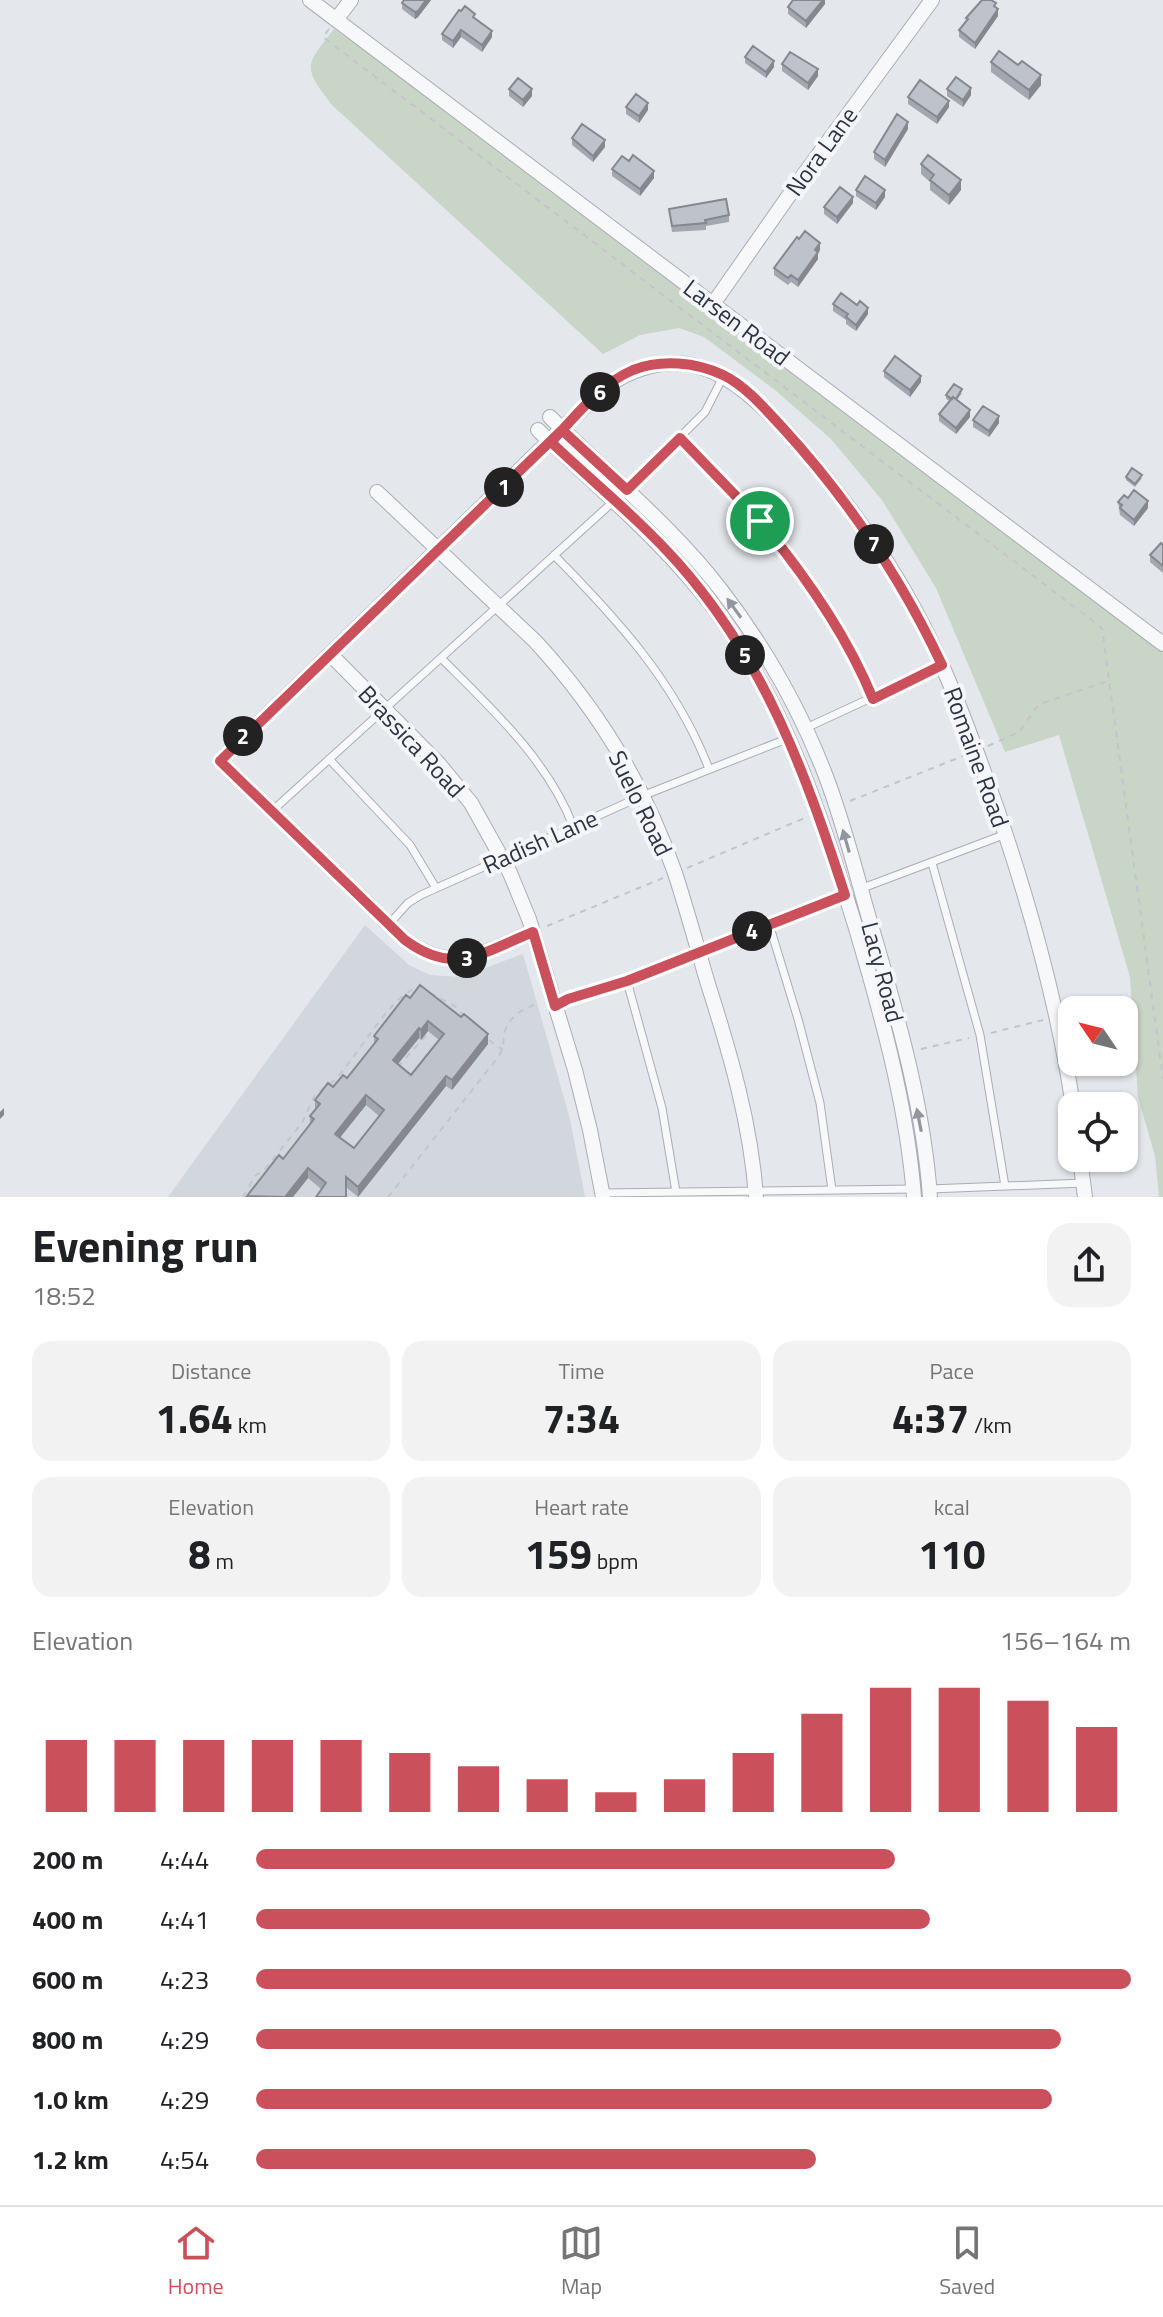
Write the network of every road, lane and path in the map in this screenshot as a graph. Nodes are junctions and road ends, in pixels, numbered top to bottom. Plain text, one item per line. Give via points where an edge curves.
1 (310, 0) edge
2 (351, 0) edge
3 (932, 0) edge
4 (336, 20) junction
5 (713, 304) junction
6 (724, 375) junction
7 (550, 417) dead end
8 (538, 430) dead end
9 (562, 430) junction
10 (680, 438) junction
11 (551, 442) junction
12 (627, 490) junction
13 (377, 492) dead end
14 (614, 501) junction
15 (438, 550) junction
16 (554, 555) junction
17 (498, 606) junction
18 (1163, 644) edge
19 (330, 654) junction
20 (441, 658) junction
21 (942, 665) junction
22 (1109, 681) dead end
23 (873, 699) junction
24 (385, 709) junction
25 (805, 728) junction
26 (789, 738) junction
27 (990, 746) dead end
28 (962, 756) dead end
29 (329, 759) junction
30 (709, 769) junction
31 (642, 796) junction
32 (851, 800) dead end
33 (271, 812) junction
34 (806, 817) dead end
35 (573, 826) junction
36 (1006, 834) junction
37 (502, 858) junction
38 (932, 863) junction
39 (689, 867) dead end
40 (662, 879) dead end
41 (436, 888) junction
42 (860, 889) junction
43 (845, 895) junction
44 (390, 923) junction
45 (769, 924) junction
46 (540, 929) junction
47 (699, 952) junction
48 (627, 981) junction
49 (539, 1003) dead end
50 (561, 1003) junction
51 (466, 1019) edge
52 (1044, 1020) dead end
53 (429, 1032) edge
54 (984, 1034) dead end
55 (483, 1035) edge
56 (974, 1037) dead end
57 (919, 1049) dead end
58 (503, 1050) junction
59 (395, 1071) edge
60 (1070, 1092) edge
61 (1005, 1186) junction
62 (832, 1190) junction
63 (1085, 1190) edge
64 (676, 1192) junction
65 (756, 1193) edge
66 (914, 1193) edge
67 (930, 1193) edge
68 (602, 1195) edge
69 (243, 1197) edge
70 (388, 1197) edge

1 - 4 street, Larsen Road
2 - 4 street
3 - 5 street, Nora Lane
4 - 5 street, Larsen Road
5 - 18 street, Larsen Road
6 - 9 street, Romaine Road via 690,364 634,370 605,387
6 - 10 lane via 708,408
6 - 21 street, Romaine Road via 781,427 857,519 898,580
7 - 9 street, Lacy Road
8 - 11 street, Lacy Road
9 - 11 street, Romaine Road
9 - 12 street, Lacy Road
10 - 12 lane
10 - 23 lane via 751,510 802,574 843,638
11 - 14 street, Lacy Road
11 - 15 street, Romaine Road
25 -> 12 street, Lacy Road via 728,599
13 - 15 street, Suelo Road
14 - 16 lane
14 - 26 street, Lacy Road via 679,565 721,618
15 - 17 street, Suelo Road
15 - 19 street, Romaine Road
16 - 17 lane
16 - 30 lane via 656,671 691,723
17 - 20 lane
17 - 31 street, Suelo Road via 582,697
19 - 24 street, Brassica Road
19 - 33 street, Romaine Road via 220,761
20 - 24 lane
20 - 35 lane via 518,739
21 - 23 lane
21 - 36 street, Romaine Road
22 - 27 path via 1043,703 1019,732
23 - 25 lane
24 - 29 lane
24 - 37 street, Brassica Road via 471,803
42 -> 25 street, Lacy Road via 836,806
26 - 30 lane, Radish Lane
26 - 43 street, Lacy Road
28 - 32 path
29 - 33 lane
29 - 41 lane via 410,845
30 - 31 lane, Radish Lane
31 - 35 lane, Radish Lane
31 - 47 street, Suelo Road via 675,873
33 - 44 street
34 - 39 path
35 - 37 lane, Radish Lane
36 - 38 lane
36 - 60 street, Romaine Road via 1056,1017
37 - 41 lane, Radish Lane
37 - 46 street, Brassica Road
38 - 42 lane
38 - 61 lane via 980,1035
40 - 46 path
41 - 44 lane, Radish Lane via 408,903
67 -> 42 street, Lacy Road via 912,1082
43 - 45 lane
43 - 66 street, Lacy Road via 897,1087
44 - 46 street via 419,950 458,960
45 - 47 lane
45 - 62 lane via 820,1103
46 - 50 street, Brassica Road
47 - 48 lane
47 - 65 street, Suelo Road via 739,1088
48 - 50 lane
48 - 64 lane via 662,1108
49 - 58 path via 515,1015
50 - 68 street, Brassica Road
51 - 69 path via 420,986 405,992 339,1076 315,1095 302,1123
52 - 54 path
53 - 59 path
55 - 58 path
56 - 57 path
58 - 70 path
61 - 63 lane
61 - 67 lane
62 - 65 lane
62 - 66 lane
64 - 65 lane
64 - 68 lane
66 - 67 lane

